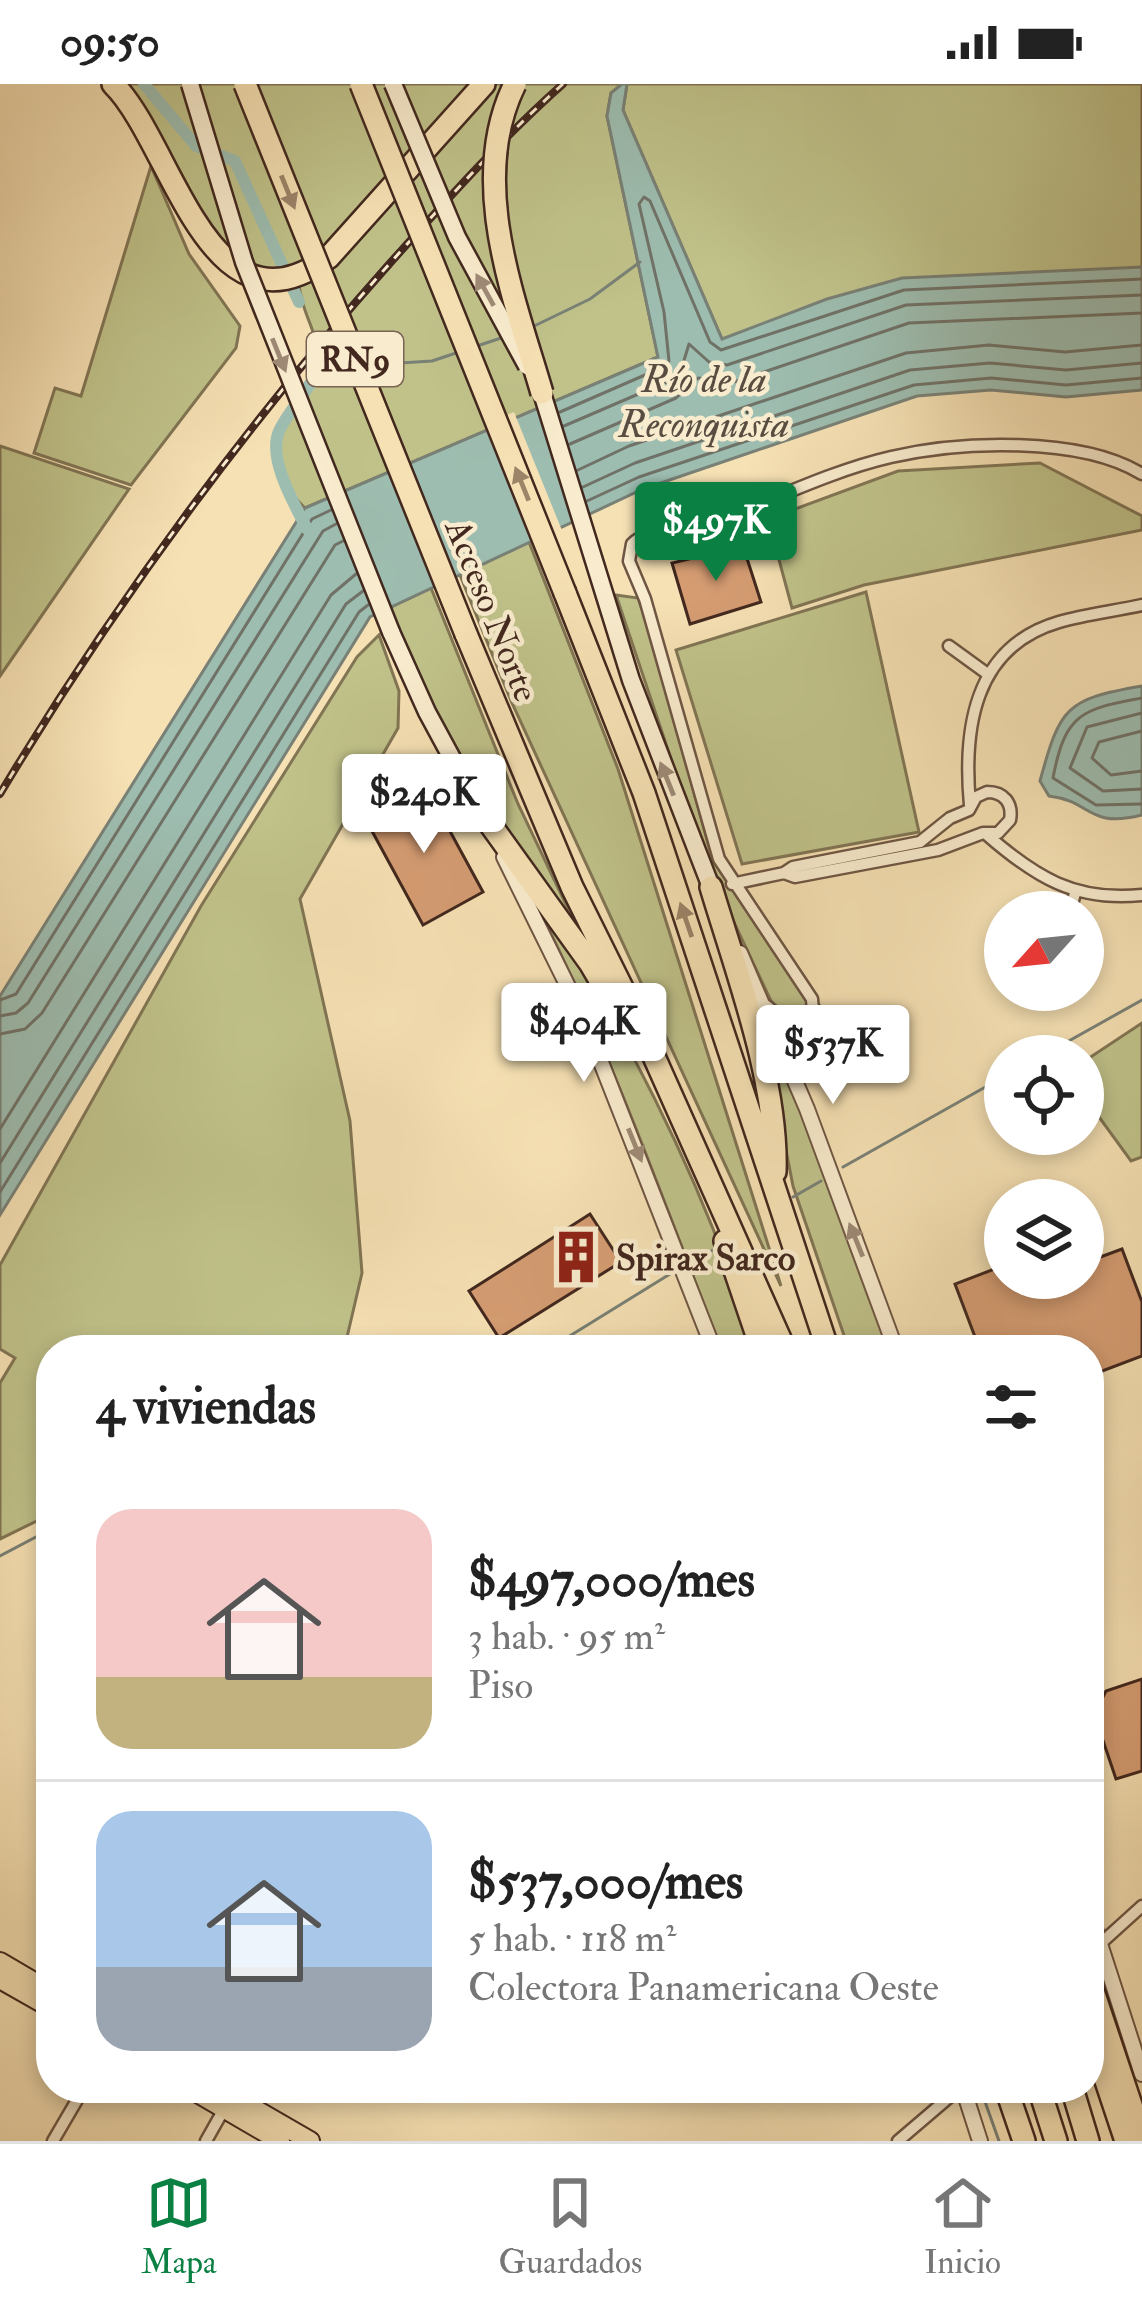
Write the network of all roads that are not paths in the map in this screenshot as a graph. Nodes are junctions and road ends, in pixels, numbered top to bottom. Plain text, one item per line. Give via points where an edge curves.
1 (113, 84) edge
2 (190, 84) edge
3 (244, 84) edge
4 (361, 84) edge
5 (393, 84) edge
6 (484, 84) edge
7 (515, 84) edge
8 (542, 393) junction
9 (1142, 474) edge
10 (1142, 605) edge
11 (949, 646) dead end
12 (989, 676) junction
13 (967, 773) junction
14 (987, 792) junction
15 (969, 809) junction
16 (480, 810) junction
17 (1007, 826) junction
18 (985, 833) junction
19 (933, 836) junction
20 (938, 850) junction
21 (1007, 852) junction
22 (784, 873) junction
23 (722, 886) junction
24 (1071, 891) edge
25 (1104, 894) edge
26 (1142, 895) edge
27 (762, 1001) junction
28 (814, 1008) junction
29 (796, 1083) junction
30 (694, 1151) junction
31 (775, 1189) junction
32 (707, 1335) edge
33 (757, 1335) edge
34 (778, 1335) edge
35 (823, 1335) edge
36 (890, 1335) edge
37 (1142, 1906) edge
38 (1104, 1940) edge
39 (1104, 1956) edge
40 (0, 1962) edge
41 (0, 1979) edge
42 (36, 1983) edge
43 (36, 1999) edge
44 (1104, 2024) edge
45 (1142, 2074) edge
46 (1104, 2075) edge
47 (75, 2103) edge
48 (214, 2103) edge
49 (244, 2103) edge
50 (944, 2103) edge
51 (967, 2103) edge
52 (1011, 2103) edge
53 (1044, 2103) edge
54 (1077, 2103) edge
55 (224, 2109) junction
56 (1142, 2138) edge
57 (53, 2141) edge
58 (206, 2141) edge
59 (280, 2141) edge
60 (310, 2141) edge
61 (898, 2141) edge
62 (980, 2141) edge
63 (1024, 2141) edge
64 (1056, 2141) edge
65 (1088, 2141) edge
66 (1126, 2141) edge

1 - 6 highway via 212,248 237,269 273,278 298,274 334,251
2 -> 16 main road, bridge via 251,282 391,632
3 -> 30 highway, Acceso Norte / RN9, bridge via 572,886
31 -> 4 highway, Acceso Norte / RN9, bridge via 644,793
8 -> 5 main road, bridge via 457,237
7 - 8 highway, bridge via 496,145 496,202
23 -> 8 main road via 654,745
9 - 23 street via 1112,458 1038,447 894,456 695,530 636,539 629,561
10 - 12 street via 1057,622 1015,647
11 - 12 street
12 - 13 street via 967,729
13 - 14 street
13 - 15 street
14 - 15 street
14 - 17 street via 1006,799
15 - 18 street
15 - 19 street
16 - 30 highway via 590,963
16 -> 32 street via 584,1019
17 - 18 street
17 - 21 street
18 - 20 street
18 - 21 street
19 - 20 street
19 - 22 street
20 - 22 street
21 - 24 street
22 - 23 street
23 - 27 street
23 - 28 street via 803,980
23 - 31 highway via 776,1138
25 - 26 street
27 - 28 street via 791,1026
27 - 29 street
28 - 29 street
36 -> 29 street
30 - 33 highway
30 - 34 highway, Acceso Norte / RN9
31 - 35 highway, Acceso Norte / RN9
37 - 38 street
39 - 45 street
40 - 42 main road
41 - 43 main road
44 - 56 highway
46 - 66 highway
47 - 57 street
48 - 55 main road
49 - 60 main road
50 - 61 street
51 - 62 street
52 - 63 highway
53 - 64 highway
54 - 65 highway
55 - 58 street
55 - 59 main road

